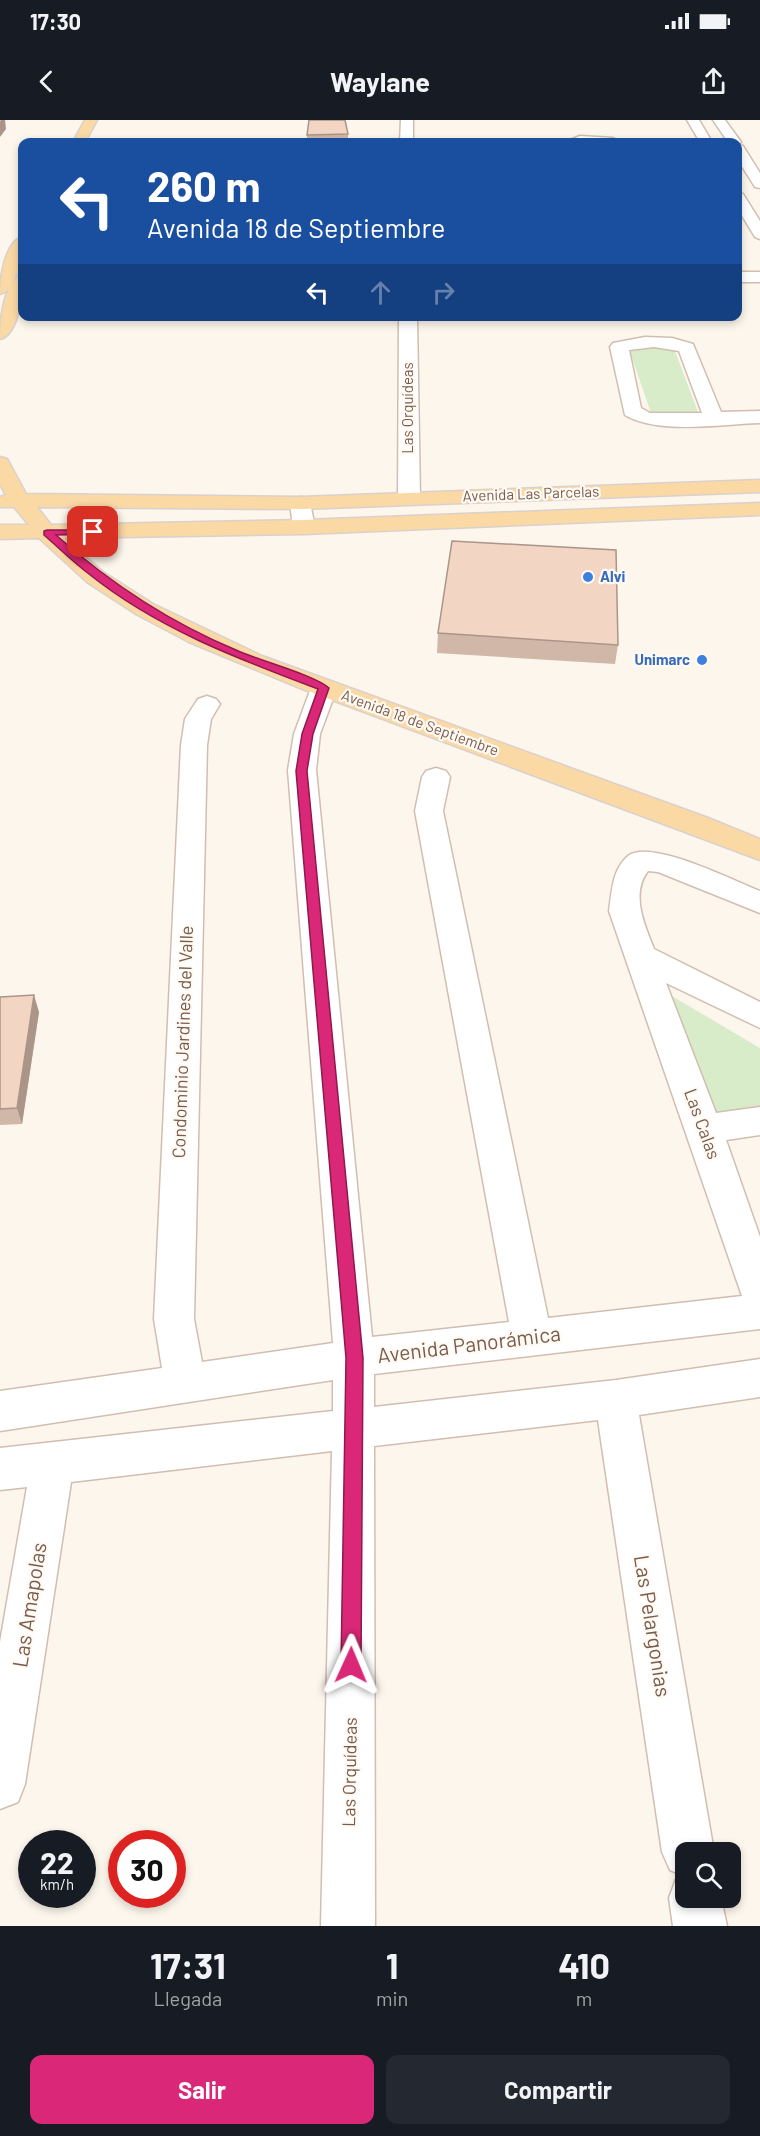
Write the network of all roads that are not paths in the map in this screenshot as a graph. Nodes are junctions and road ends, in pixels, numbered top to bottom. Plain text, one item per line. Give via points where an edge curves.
1 (91, 120) edge
2 (407, 120) edge
3 (693, 120) edge
4 (719, 120) edge
5 (82, 138) edge
6 (407, 138) edge
7 (704, 138) edge
8 (731, 138) edge
9 (748, 164) edge
10 (760, 183) edge
11 (742, 205) edge
12 (753, 226) edge
13 (18, 251) edge
14 (742, 276) edge
15 (760, 276) edge
16 (0, 289) edge
17 (18, 291) edge
18 (408, 321) edge
19 (0, 334) edge
20 (760, 417) edge
21 (714, 418) junction
22 (0, 464) edge
23 (760, 486) edge
24 (409, 499) junction
25 (161, 501) junction
26 (10, 502) edge
27 (301, 503) junction
28 (760, 509) edge
29 (304, 527) junction
30 (160, 530) junction
31 (104, 531) junction
32 (0, 532) edge
33 (47, 533) junction
34 (68, 552) junction
35 (324, 688) junction
36 (207, 704) dead end
37 (436, 777) dead end
38 (760, 850) edge
39 (760, 903) edge
40 (641, 956) junction
41 (760, 1016) edge
42 (760, 1121) edge
43 (704, 1129) junction
44 (760, 1293) edge
45 (760, 1311) edge
46 (532, 1337) junction
47 (354, 1358) junction
48 (760, 1378) edge
49 (185, 1382) junction
50 (616, 1399) junction
51 (0, 1411) edge
52 (354, 1429) junction
53 (53, 1462) junction
54 (0, 1469) edge
55 (0, 1784) edge
56 (686, 1842) edge
57 (697, 1908) edge
58 (348, 1926) edge
59 (700, 1926) edge

1 - 5 main road
2 - 6 street
3 - 7 street
4 - 8 street
9 - 10 street
11 - 12 street
13 - 16 main road
14 - 15 street
17 - 19 main road
18 - 24 street, Las Orquídeas
20 - 21 street
21 - 21 street via 687,348 677,342 619,347 632,411 645,419
22 - 26 main road, Avenida 18 de Septiembre
23 - 24 main road, Avenida Las Parcelas
24 - 27 main road, Avenida Las Parcelas
25 - 26 main road, Avenida Las Parcelas
25 - 27 main road, Avenida Las Parcelas
25 - 30 main road
26 - 33 main road, Avenida 18 de Septiembre
27 - 29 street
28 - 29 main road, Avenida Las Parcelas
29 - 30 main road, Avenida Las Parcelas
30 - 31 main road, Avenida Las Parcelas
31 - 33 main road, Avenida Las Parcelas
31 - 34 main road via 78,541
32 - 33 main road, Avenida Las Parcelas
33 - 34 main road, Avenida 18 de Septiembre
34 - 35 main road, Avenida 18 de Septiembre via 122,594 191,634
35 - 38 main road, Avenida 18 de Septiembre
35 - 47 street, Las Orquídeas via 307,734 302,771
36 - 49 street, Condominio Jardines del Valle via 198,719 194,745 174,1319
37 - 46 street via 429,811
39 - 40 street, Las Calas via 663,863 640,861 629,875 624,911
40 - 41 street
40 - 43 street, Las Calas
42 - 43 street
43 - 44 street, Las Calas
45 - 46 street, Avenida Panorámica
46 - 47 street, Avenida Panorámica
47 - 49 street, Avenida Panorámica
47 - 52 street, Las Orquídeas
48 - 50 street
49 - 51 street, Avenida Panorámica
50 - 52 street
50 - 56 street, Las Pelargonias
52 - 53 street
52 - 58 street, Las Orquídeas
53 - 54 street
53 - 55 street, Las Amapolas
57 - 59 street

